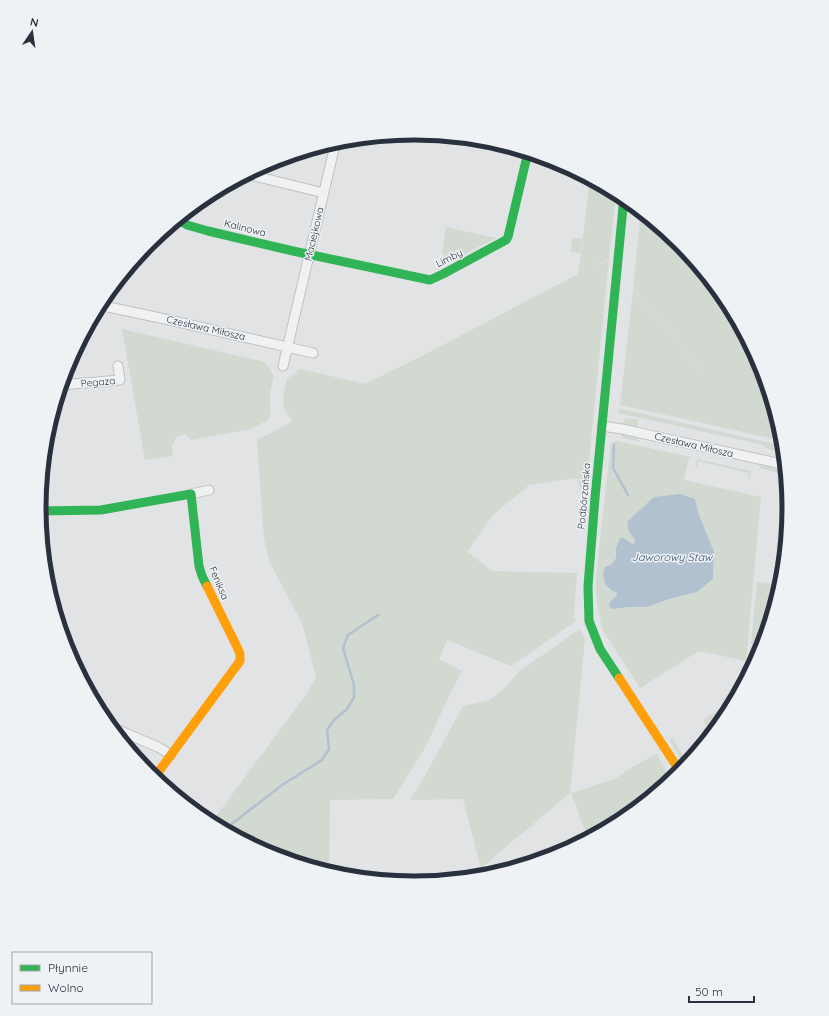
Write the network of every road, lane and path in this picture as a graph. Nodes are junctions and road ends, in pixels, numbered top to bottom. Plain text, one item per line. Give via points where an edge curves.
1 (334, 149) edge
2 (527, 157) edge
3 (256, 176) edge
4 (324, 193) junction
5 (623, 205) edge
6 (182, 222) edge
7 (310, 255) junction
8 (106, 306) edge
9 (288, 347) junction
10 (313, 353) dead end
11 (118, 366) dead end
12 (284, 366) dead end
13 (68, 384) edge
14 (602, 426) junction
15 (780, 464) edge
16 (210, 490) dead end
17 (191, 494) junction
18 (46, 511) edge
19 (122, 732) edge
20 (170, 755) junction
21 (677, 767) edge
22 (158, 772) edge

1 - 4 street, Maciejkowa
2 - 7 street, Limby via 506,240 430,280
3 - 4 street
4 - 7 street, Maciejkowa
5 - 14 street, Podbórzańska
6 - 7 street, Kalinowa
7 - 9 street, Maciejkowa
8 - 9 street, Czesława Miłosza
9 - 10 street, Czesława Miłosza
9 - 12 street, Maciejkowa
11 - 13 street, Pegaza via 120,380
14 - 15 street, Czesława Miłosza
14 - 21 street, Podbórzańska via 589,577 589,621 600,649
16 - 17 street
17 - 18 street via 110,509
17 - 20 street, Feniksa via 202,576 238,649 240,662
19 - 20 street
20 - 22 street, Feniksa

